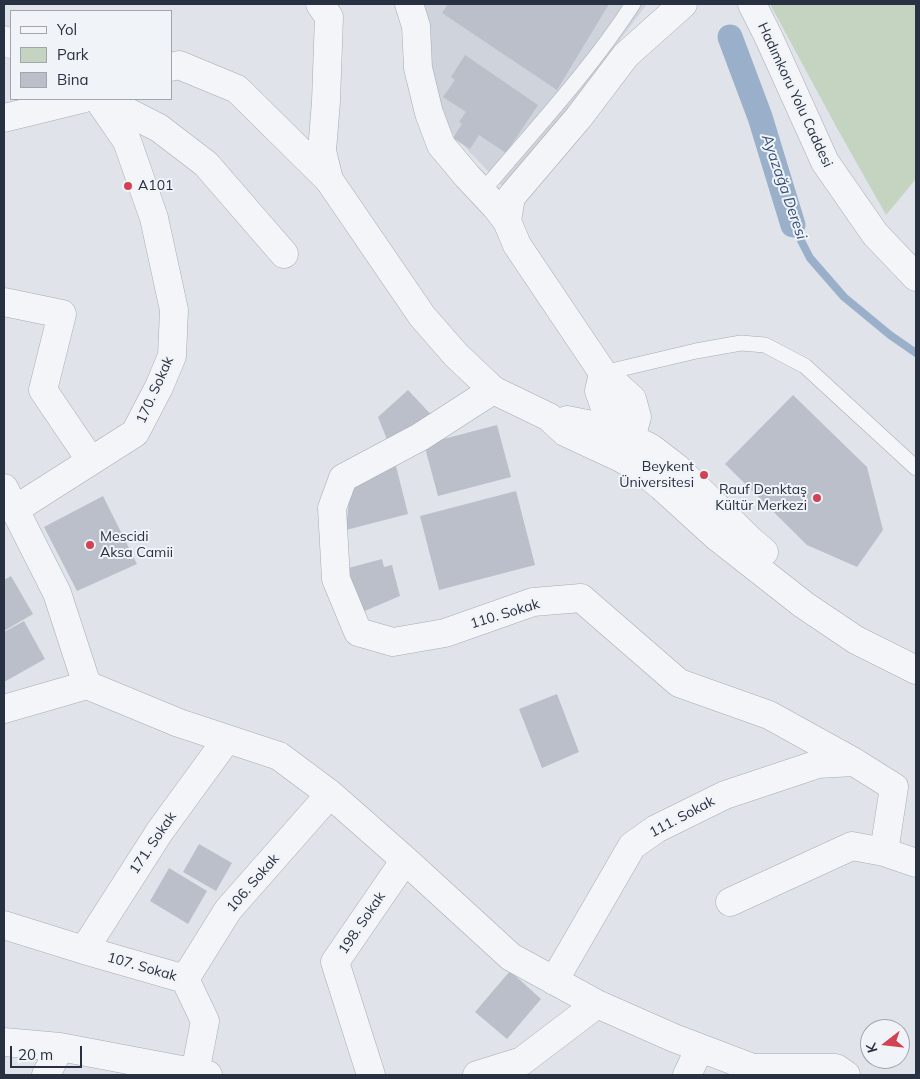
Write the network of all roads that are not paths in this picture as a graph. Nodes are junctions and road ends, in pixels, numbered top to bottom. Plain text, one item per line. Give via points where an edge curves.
1 (320, 4) edge
2 (409, 4) edge
3 (633, 4) edge
4 (683, 4) edge
5 (752, 4) edge
6 (172, 67) edge
7 (78, 100) edge
8 (99, 100) edge
9 (104, 100) edge
10 (4, 118) edge
11 (330, 180) junction
12 (482, 192) junction
13 (507, 222) junction
14 (284, 254) dead end
15 (916, 277) edge
16 (4, 302) edge
17 (603, 373) junction
18 (493, 390) junction
19 (626, 448) junction
20 (91, 461) junction
21 (916, 468) edge
22 (9, 499) edge
23 (916, 651) edge
24 (916, 670) edge
25 (87, 685) junction
26 (4, 709) edge
27 (227, 739) junction
28 (854, 762) junction
29 (330, 794) junction
30 (884, 852) junction
31 (405, 860) junction
32 (916, 863) edge
33 (730, 902) dead end
34 (4, 925) edge
35 (84, 950) junction
36 (185, 979) junction
37 (554, 981) junction
38 (597, 1004) junction
39 (4, 1042) edge
40 (60, 1047) junction
41 (700, 1048) junction
42 (755, 1072) edge
43 (201, 1074) edge
44 (46, 1075) edge
45 (370, 1075) edge
46 (477, 1075) edge
47 (687, 1075) edge
48 (846, 1075) edge

1 - 11 street via 329,18 322,151
2 - 12 street via 416,26 418,68 441,145
3 - 12 lane via 571,89
4 - 13 street via 626,55 511,197
5 - 15 street, Hadımkoru Yolu Caddesi via 825,162 875,234
6 - 11 street via 179,65 237,89
7 - 10 street
8 - 20 street, 170. Sokak via 127,141 154,218 174,310 172,356 135,433
9 - 14 street via 159,128 206,164
11 - 18 street via 422,316
12 - 13 street
13 - 17 street via 517,245
16 - 20 street via 62,314 43,390
17 - 19 street via 599,391
17 - 21 lane via 740,343 765,345 805,366
18 - 19 street via 549,418 564,432
18 - 28 street, 110. Sokak via 420,437 343,478 332,508 336,579 358,632 393,642 446,633 533,602 581,598 678,683 770,715
19 - 23 street via 651,448 751,541 800,580 849,614
19 - 24 street via 641,470 716,536 804,604 856,640
20 - 22 street, 170. Sokak
22 - 25 street via 57,593
25 - 26 street
25 - 27 street
27 - 29 street via 279,756
27 - 35 street, 171. Sokak via 160,831
28 - 30 street, 110. Sokak via 894,787
28 - 37 street, 111. Sokak via 818,764 725,794 656,829 632,846
29 - 31 street
29 - 36 street, 106. Sokak via 228,910
30 - 32 street
30 - 33 street via 852,846
31 - 37 street via 511,957
31 - 45 street, 198. Sokak via 335,962
34 - 35 street, 107. Sokak
35 - 36 street, 107. Sokak
36 - 43 street, 107. Sokak via 206,1021
37 - 38 street
38 - 41 street
38 - 46 street via 522,1061
39 - 40 street
40 - 43 street
40 - 44 street
41 - 42 street
41 - 47 street
42 - 48 street via 836,1068

